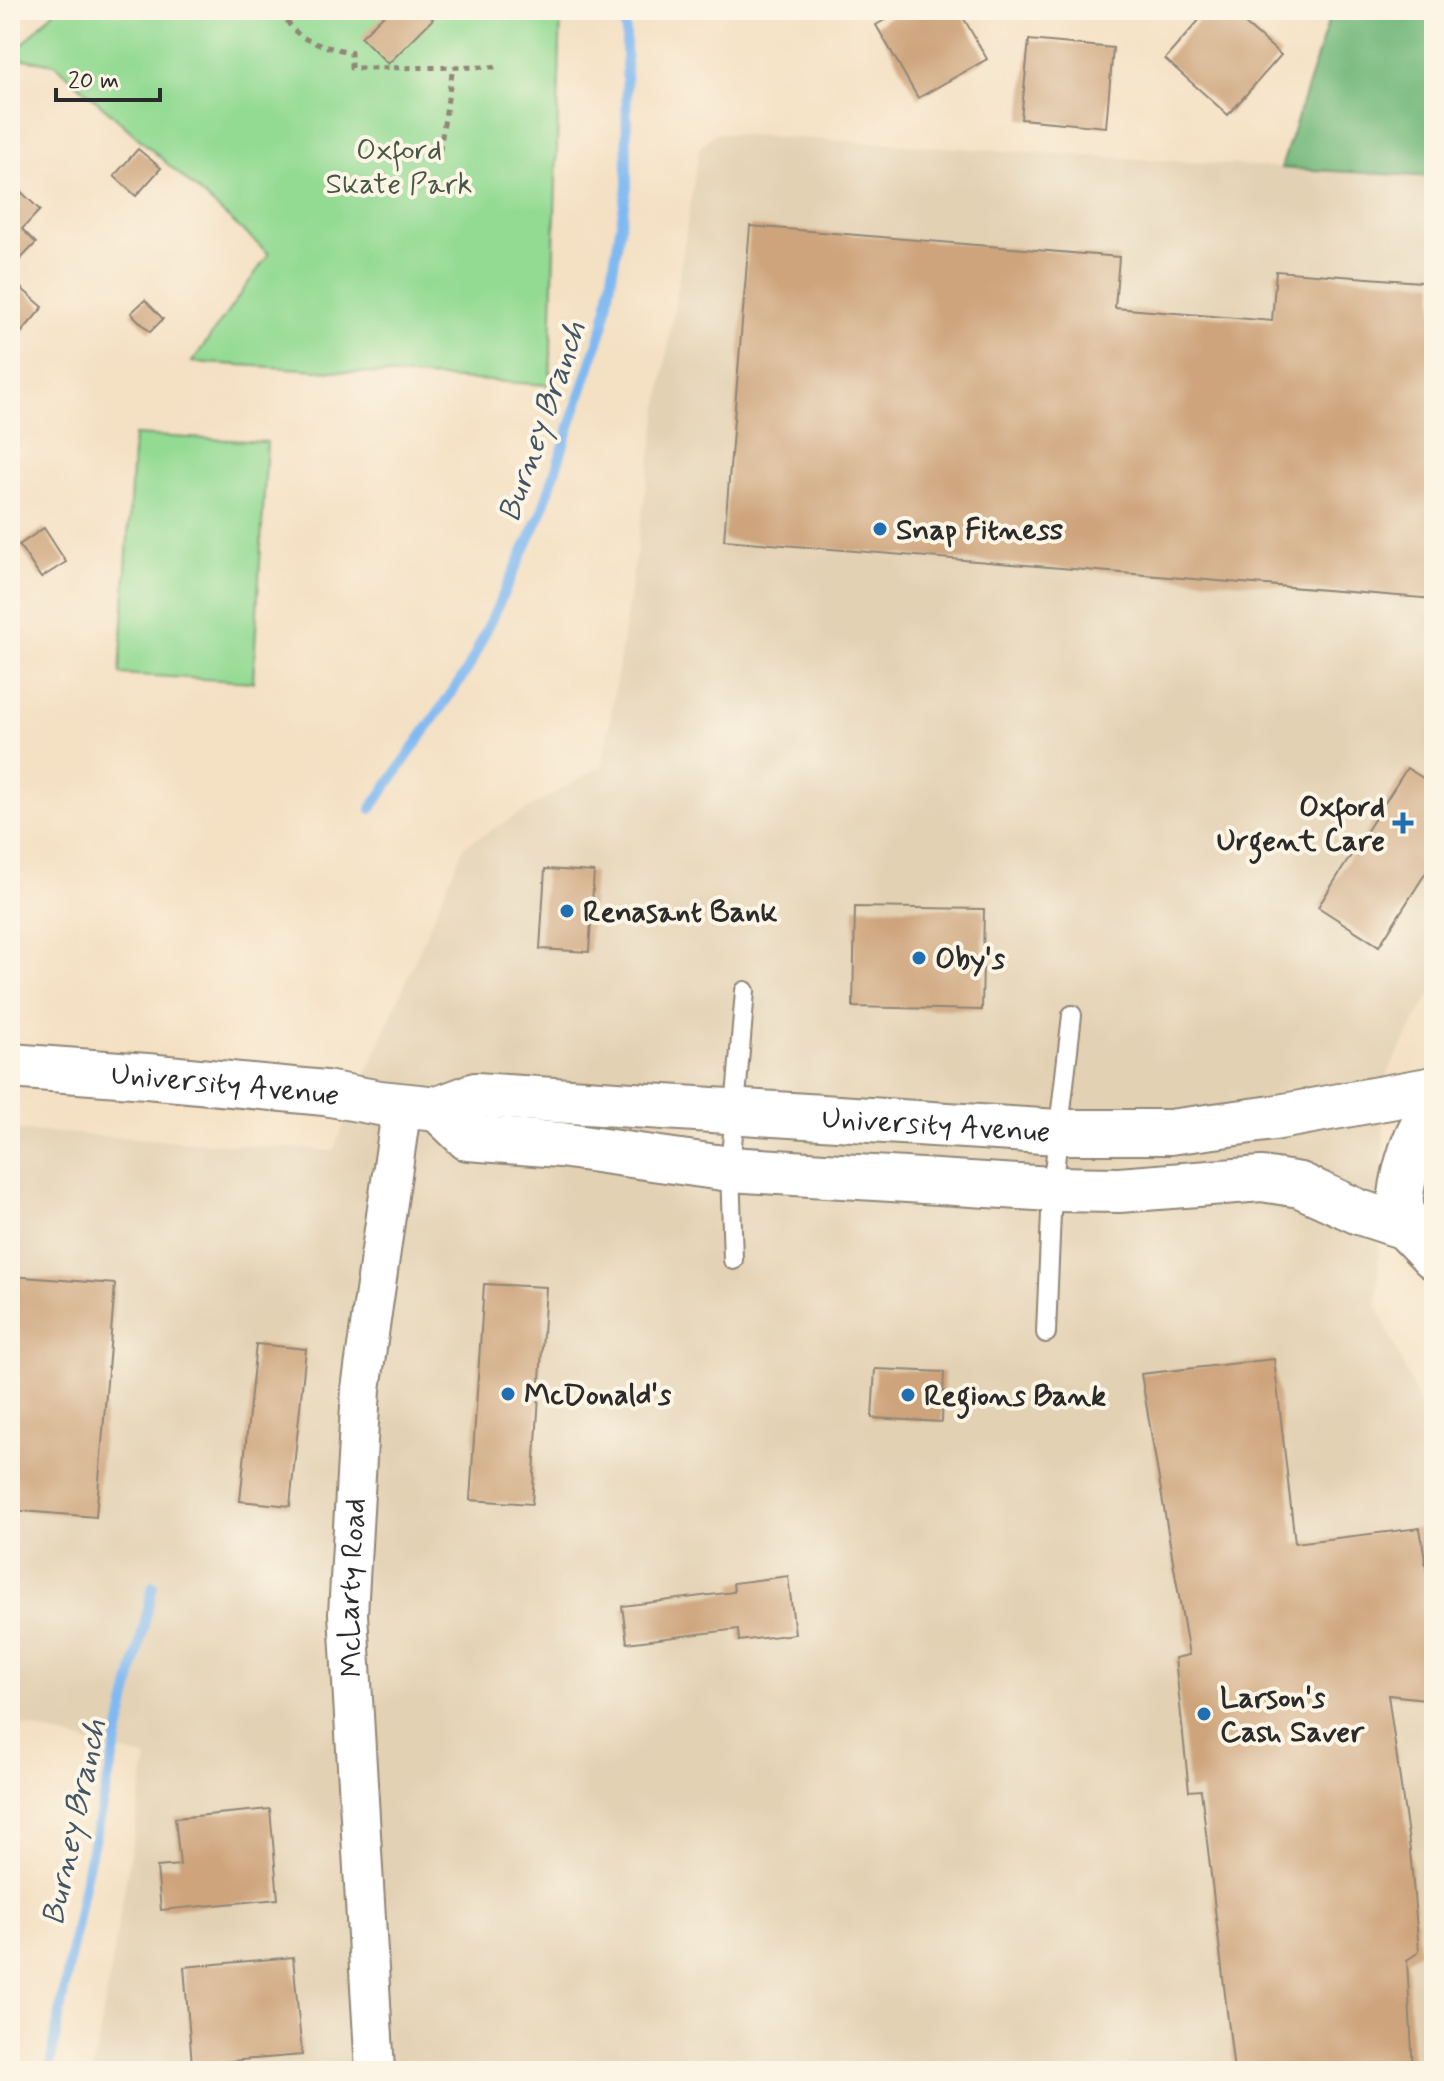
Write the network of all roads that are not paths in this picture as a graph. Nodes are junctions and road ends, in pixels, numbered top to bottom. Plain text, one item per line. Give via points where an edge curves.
1 (745, 991) dead end
2 (1072, 1015) dead end
3 (10, 1066) edge
4 (1434, 1089) edge
5 (420, 1107) junction
6 (1434, 1111) edge
7 (736, 1112) junction
8 (1058, 1132) junction
9 (730, 1169) junction
10 (1052, 1189) junction
11 (1420, 1242) edge
12 (733, 1260) dead end
13 (1046, 1333) dead end
14 (375, 2071) edge

1 - 7 lane
2 - 8 lane
3 - 5 main road, University Avenue via 325,1093
4 - 8 main road, University Avenue via 1170,1132
5 - 7 main road, University Avenue via 476,1095
5 - 9 main road, University Avenue via 468,1138
5 - 14 street, McLarty Road via 361,1389 348,1614
6 - 11 main road, University Avenue via 1408,1162 1400,1198
7 - 8 main road, University Avenue
7 - 9 lane
8 - 10 lane
9 - 10 main road, University Avenue
9 - 12 lane
10 - 11 main road, University Avenue via 1119,1190 1262,1179 1300,1185
10 - 13 lane

